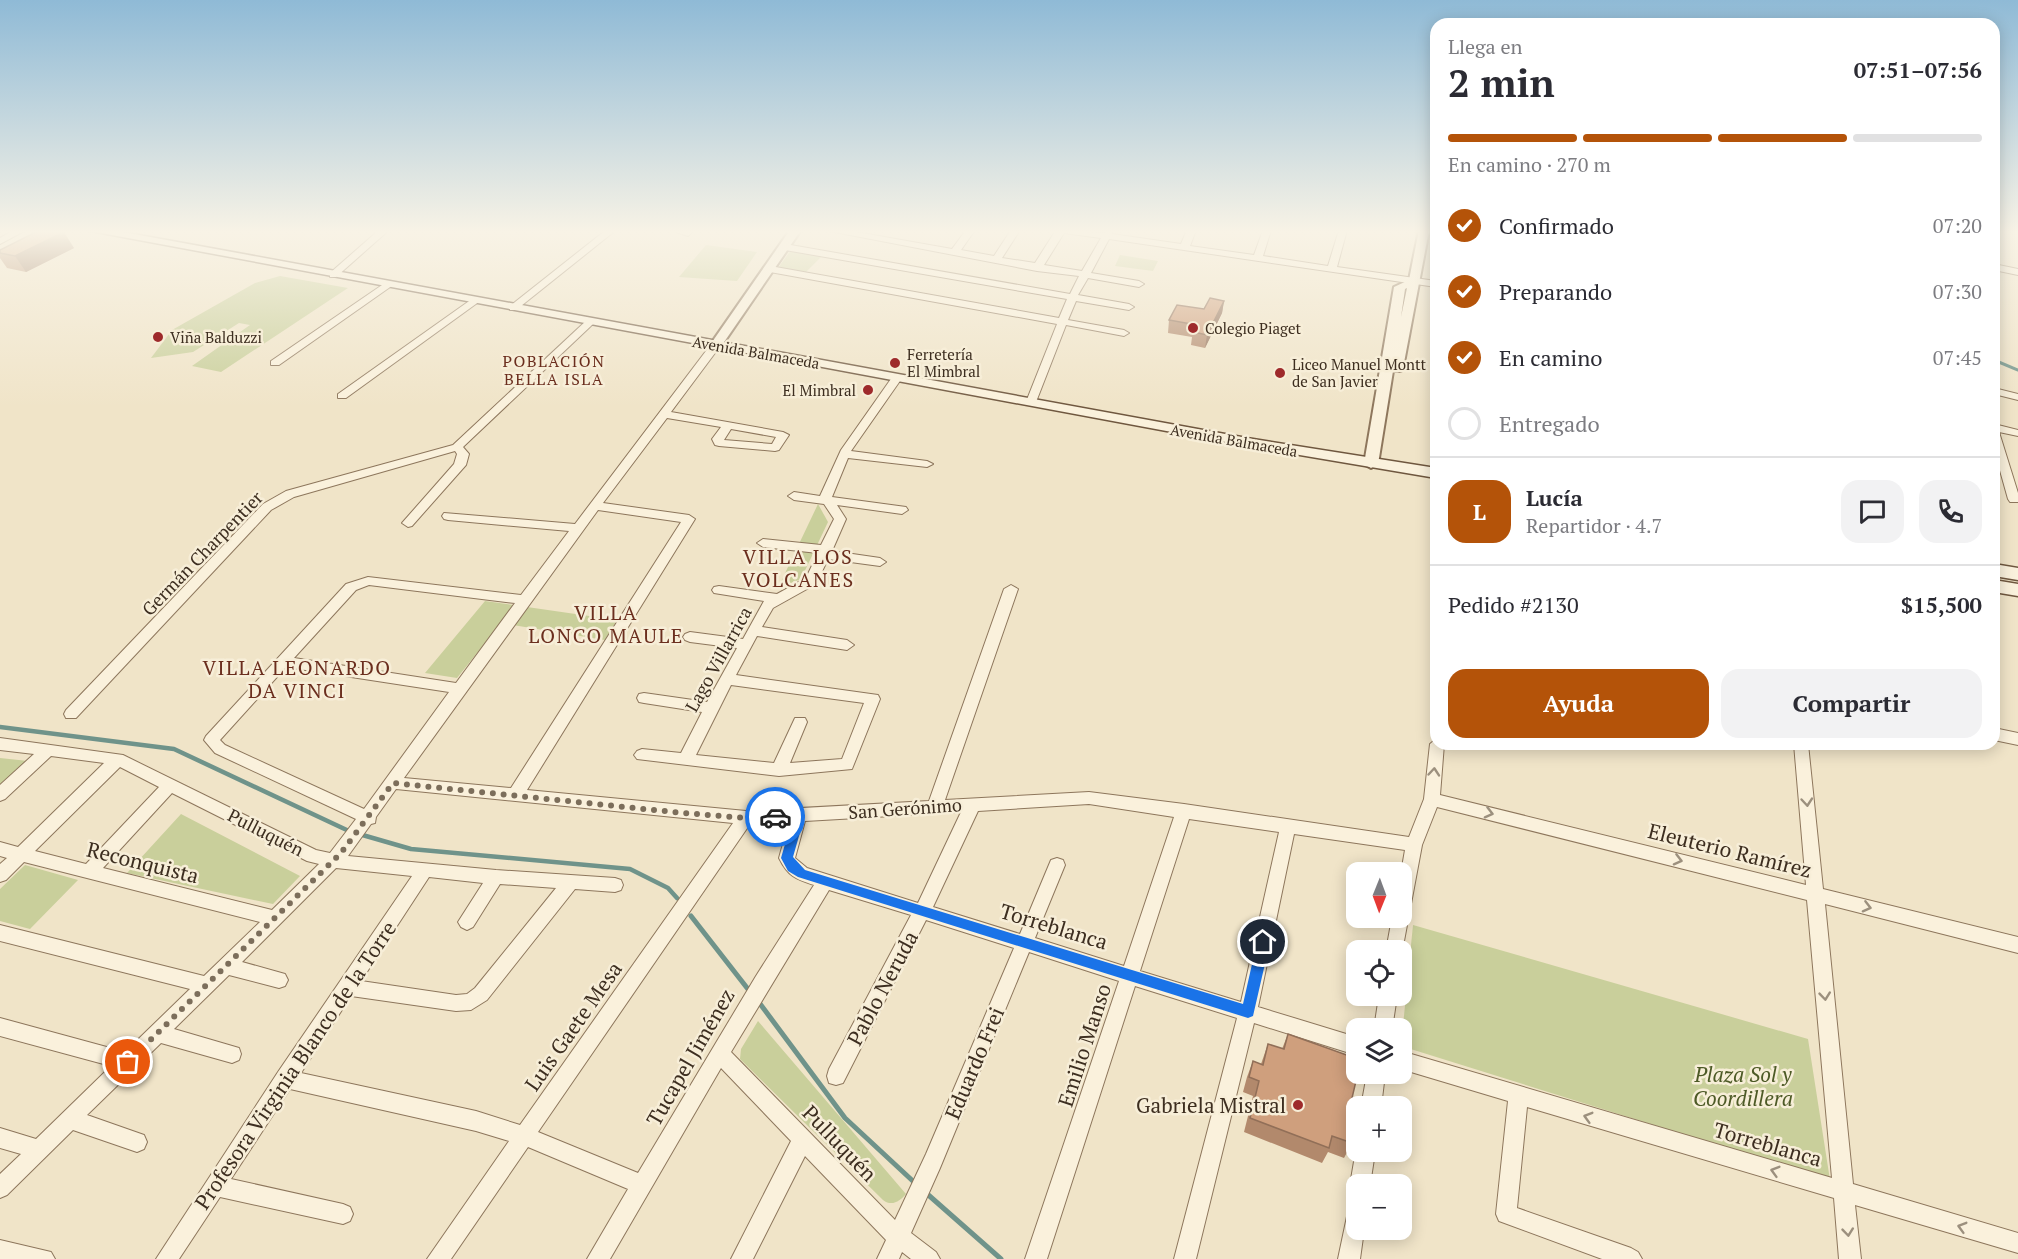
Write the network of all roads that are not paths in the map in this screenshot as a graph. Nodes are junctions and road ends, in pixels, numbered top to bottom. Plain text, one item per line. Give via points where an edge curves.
1 (383, 289) edge
2 (408, 289) edge
3 (537, 289) edge
4 (755, 289) edge
5 (882, 289) edge
6 (1020, 289) edge
7 (1077, 289) edge
8 (1414, 289) edge
9 (1072, 298) junction
10 (475, 301) junction
11 (1129, 307) dead end
12 (513, 308) junction
13 (590, 322) junction
14 (1062, 322) junction
15 (1124, 333) dead end
16 (716, 345) junction
17 (275, 363) dead end
18 (897, 378) junction
19 (2000, 392) edge
20 (342, 396) dead end
21 (2018, 397) edge
22 (1031, 402) junction
23 (664, 414) junction
24 (728, 425) junction
25 (2000, 428) edge
26 (2018, 433) edge
27 (457, 447) junction
28 (2000, 452) edge
29 (845, 454) junction
30 (1371, 460) junction
31 (927, 464) dead end
32 (1430, 474) edge
33 (794, 496) dead end
34 (2014, 499) dead end
35 (828, 501) junction
36 (595, 506) junction
37 (902, 510) dead end
38 (448, 516) dead end
39 (408, 523) dead end
40 (578, 528) junction
41 (762, 543) dead end
42 (825, 552) junction
43 (880, 562) dead end
44 (2000, 571) edge
45 (2018, 574) edge
46 (2000, 587) edge
47 (1011, 589) dead end
48 (718, 590) dead end
49 (2018, 590) edge
50 (778, 599) junction
51 (524, 600) junction
52 (754, 631) junction
53 (690, 637) dead end
54 (746, 644) junction
55 (848, 645) dead end
56 (284, 662) junction
57 (727, 679) junction
58 (461, 689) junction
59 (644, 698) dead end
60 (711, 708) junction
61 (71, 714) dead end
62 (800, 722) dead end
63 (2000, 735) edge
64 (2018, 739) edge
65 (2, 746) edge
66 (49, 749) junction
67 (1436, 750) edge
68 (1802, 750) edge
69 (642, 755) dead end
70 (118, 759) junction
71 (686, 759) junction
72 (779, 770) junction
73 (393, 783) junction
74 (171, 784) junction
75 (0, 795) edge
76 (515, 796) junction
77 (1432, 799) junction
78 (973, 804) junction
79 (935, 806) junction
80 (1184, 810) junction
81 (799, 815) junction
82 (746, 818) junction
83 (366, 821) junction
84 (1288, 826) junction
85 (1414, 845) junction
86 (0, 849) edge
87 (21, 854) junction
88 (333, 861) junction
89 (1057, 865) dead end
90 (424, 870) junction
91 (90, 871) junction
92 (0, 875) edge
93 (496, 877) junction
94 (826, 880) junction
95 (570, 882) junction
96 (615, 885) dead end
97 (1815, 894) junction
98 (922, 910) junction
99 (275, 918) junction
100 (467, 922) dead end
101 (0, 933) edge
102 (1397, 940) edge
103 (1025, 942) junction
104 (2018, 945) edge
105 (225, 966) junction
106 (1130, 974) junction
107 (279, 980) dead end
108 (206, 985) junction
109 (346, 987) junction
110 (1248, 1011) junction
111 (0, 1027) edge
112 (157, 1033) junction
113 (1346, 1043) edge
114 (232, 1053) dead end
115 (721, 1055) junction
116 (128, 1062) junction
117 (1412, 1063) edge
118 (836, 1076) dead end
119 (285, 1079) junction
120 (1518, 1097) junction
121 (69, 1119) junction
122 (524, 1136) junction
123 (0, 1138) edge
124 (803, 1139) junction
125 (137, 1142) dead end
126 (38, 1149) junction
127 (642, 1185) junction
128 (215, 1186) junction
129 (0, 1188) edge
130 (1844, 1192) junction
131 (343, 1214) dead end
132 (897, 1236) junction
133 (1352, 1240) edge
134 (2018, 1243) edge
135 (0, 1250) edge
136 (44, 1259) edge
137 (167, 1259) edge
138 (438, 1259) edge
139 (598, 1259) edge
140 (742, 1259) edge
141 (888, 1259) edge
142 (929, 1259) edge
143 (1036, 1259) edge
144 (1185, 1259) edge
145 (1349, 1259) edge
146 (1631, 1259) edge
147 (1850, 1259) edge

1 - 17 street
2 - 10 main road, Avenida Balmaceda
3 - 12 street
4 - 16 street
5 - 14 street
6 - 9 street
7 - 9 street
8 - 30 street via 1394,378 1381,397
9 - 11 street
9 - 14 street
10 - 12 main road, Avenida Balmaceda
10 - 20 street
12 - 13 main road, Avenida Balmaceda
13 - 16 main road, Avenida Balmaceda
13 - 27 street
14 - 15 street
14 - 22 street
16 - 18 main road, Avenida Balmaceda
16 - 23 street
18 - 22 main road, Avenida Balmaceda
18 - 29 street
19 - 21 street
22 - 30 main road, Avenida Balmaceda
23 - 24 street
23 - 36 street
24 - 24 street via 719,443 775,448 783,435
25 - 26 street
27 - 39 street via 463,454 460,465
27 - 61 street, Germán Charpentier via 290,494 267,507
28 - 34 street
29 - 31 street
29 - 35 street via 829,484
30 - 32 main road, Avenida Balmaceda
33 - 35 street
35 - 37 street
35 - 42 street, Lago Villarrica via 840,519
36 - 40 street
36 - 76 street via 689,519
38 - 40 street
40 - 51 street
41 - 42 street
42 - 43 street
42 - 50 street, Lago Villarrica via 811,581
44 - 45 main road
46 - 49 main road
47 - 79 street
48 - 50 street
50 - 52 street, Lago Villarrica via 768,605
51 - 56 street via 368,581 351,587
51 - 58 street
52 - 54 street, Lago Villarrica
52 - 55 street
53 - 54 street
54 - 57 street, Lago Villarrica
56 - 58 street
56 - 83 street via 211,740 212,744
57 - 60 street, Lago Villarrica
57 - 72 street via 873,699 847,765
58 - 73 street
59 - 60 street
60 - 71 street, Lago Villarrica
62 - 72 street
63 - 64 street
65 - 66 street, Pulluquén
66 - 70 street, Pulluquén
66 - 75 street
77 -> 67 street
68 -> 97 street
69 - 71 street
70 - 74 street, Pulluquén
70 - 87 street
71 - 72 street
73 - 76 street, San Gerónimo
73 - 83 street
74 - 88 street, Pulluquén via 313,856
74 - 91 street
76 - 82 street, San Gerónimo
77 - 85 street
77 -> 97 street, Eleuterio Ramírez
78 - 79 street, San Gerónimo
78 - 80 street, San Gerónimo via 1089,798
78 - 98 street, Pablo Neruda
79 - 81 street, San Gerónimo
80 - 84 street, San Gerónimo
80 - 106 street, Emilio Manso
81 - 82 street, San Gerónimo
81 - 94 street, Torreblanca via 787,852 789,863 802,874
82 - 122 street, Luis Gaete Mesa
83 - 88 street
84 - 85 street, San Gerónimo
84 - 110 street
85 - 102 street
86 - 87 street, Reconquista
87 - 91 street, Reconquista
87 - 92 street
88 - 90 street, Pulluquén
88 - 99 street
89 - 103 street, Eduardo Frei
90 - 93 street, Pulluquén
90 - 109 street, Profesora Virginia Blanco de la Torre
91 - 99 street, Reconquista
93 - 95 street, Pulluquén
93 - 100 street
94 - 98 street, Torreblanca
94 - 115 street, Tucapel Jiménez
95 - 96 street, Pulluquén
95 - 109 street via 471,1002
97 -> 104 street, Eleuterio Ramírez
97 -> 130 street
98 - 103 street, Torreblanca
98 - 118 street, Pablo Neruda
99 - 105 street
101 - 108 street
103 - 106 street, Torreblanca
103 - 132 street, Eduardo Frei via 933,1161
105 - 107 street
105 - 108 street
106 - 110 street, Torreblanca
106 - 143 street, Emilio Manso
108 - 112 street
109 - 119 street, Profesora Virginia Blanco de la Torre
110 - 113 street, Torreblanca
110 - 144 street
111 - 116 street
112 - 114 street
112 - 116 street
115 - 124 street, Pulluquén
115 - 127 street, Tucapel Jiménez
116 - 121 street
117 - 120 street, Torreblanca
119 - 122 street via 450,1113
119 - 128 street, Profesora Virginia Blanco de la Torre
130 -> 120 street, Torreblanca
120 - 146 street via 1506,1214
121 - 125 street
121 - 126 street
122 - 127 street
122 - 138 street, Luis Gaete Mesa
123 - 126 street
124 - 132 street, Pulluquén
124 - 140 street
126 - 129 street
127 - 139 street, Tucapel Jiménez
128 - 131 street
128 - 137 street, Profesora Virginia Blanco de la Torre
134 -> 130 street, Torreblanca
130 -> 147 street
132 - 141 street, Eduardo Frei
132 - 142 street, Pulluquén
133 - 145 street
135 - 136 street

